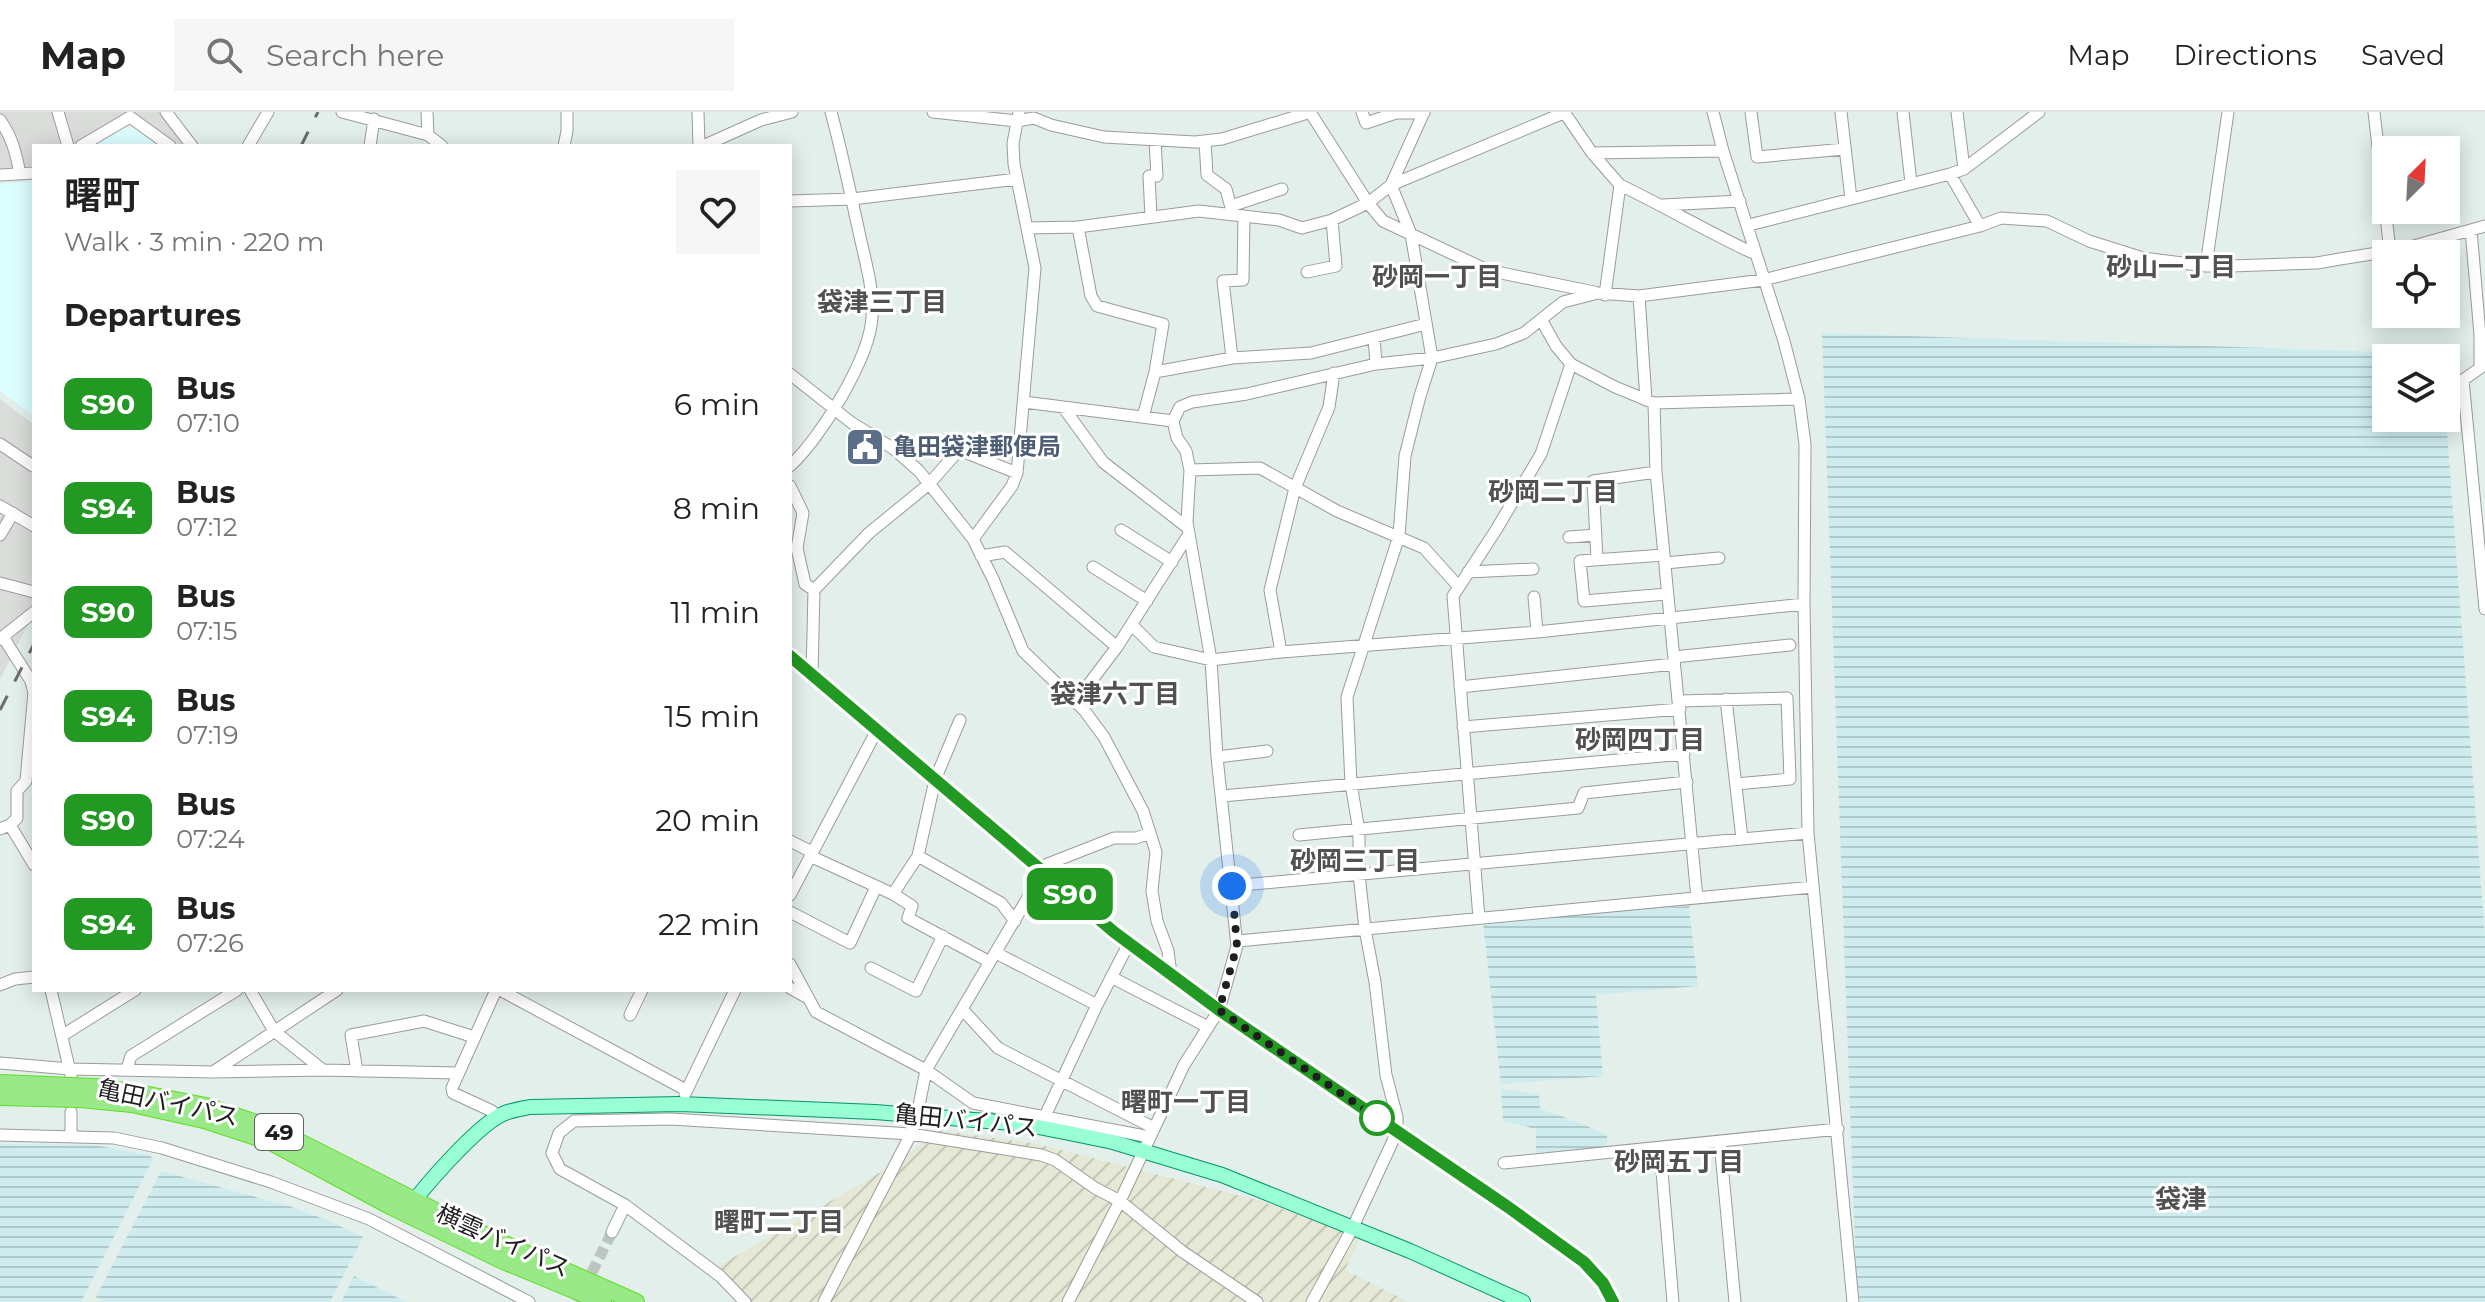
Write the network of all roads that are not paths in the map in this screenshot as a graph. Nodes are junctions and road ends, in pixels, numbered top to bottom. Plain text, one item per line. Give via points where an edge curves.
1 (58, 112) edge
2 (166, 112) edge
3 (268, 112) edge
4 (342, 112) edge
5 (427, 112) edge
6 (567, 112) edge
7 (698, 112) edge
8 (792, 112) edge
9 (831, 112) edge
10 (933, 112) edge
11 (1311, 112) edge
12 (1362, 112) edge
13 (1424, 112) edge
14 (1565, 112) edge
15 (1713, 112) edge
16 (1751, 112) edge
17 (1841, 112) edge
18 (1903, 112) edge
19 (1957, 112) edge
20 (2017, 112) edge
21 (2039, 112) edge
22 (2228, 112) edge
23 (2374, 112) edge
24 (1035, 115) edge
25 (1018, 116) edge
26 (374, 119) junction
27 (0, 120) edge
28 (2019, 127) junction
29 (428, 135) junction
30 (1155, 140) junction
31 (1205, 141) junction
32 (67, 144) edge
33 (84, 144) edge
34 (167, 144) edge
35 (190, 144) edge
36 (249, 144) edge
37 (370, 144) edge
38 (439, 144) edge
39 (564, 144) edge
40 (701, 144) edge
41 (706, 144) edge
42 (1845, 149) junction
43 (1723, 151) junction
44 (1592, 153) junction
45 (1964, 169) junction
46 (32, 173) edge
47 (20, 174) junction
48 (1950, 174) junction
49 (0, 175) edge
50 (1017, 179) junction
51 (1911, 183) junction
52 (1391, 185) junction
53 (1620, 185) junction
54 (1282, 189) dead end
55 (852, 199) junction
56 (1851, 199) junction
57 (792, 201) edge
58 (1740, 201) junction
59 (1368, 203) junction
60 (1663, 205) junction
61 (1236, 212) junction
62 (1151, 217) junction
63 (1332, 220) junction
64 (1749, 225) junction
65 (1980, 226) junction
66 (2485, 226) edge
67 (1078, 227) junction
68 (1028, 228) junction
69 (2471, 230) junction
70 (1411, 234) junction
71 (2389, 240) edge
72 (2432, 240) edge
73 (1755, 251) junction
74 (2372, 254) edge
75 (2206, 266) junction
76 (1307, 272) dead end
77 (1763, 280) junction
78 (1602, 294) junction
79 (1639, 296) junction
80 (1542, 321) junction
81 (1426, 324) junction
82 (1374, 337) junction
83 (2483, 351) edge
84 (1232, 358) junction
85 (1432, 358) junction
86 (1376, 364) junction
87 (1571, 364) junction
88 (1155, 372) junction
89 (1334, 373) junction
90 (792, 375) edge
91 (1799, 399) junction
92 (1650, 401) junction
93 (1024, 402) junction
94 (1063, 407) junction
95 (836, 408) junction
96 (1143, 417) junction
97 (1173, 421) junction
98 (0, 444) edge
99 (792, 464) edge
100 (32, 465) edge
101 (1190, 470) junction
102 (1656, 472) junction
103 (1017, 473) junction
104 (929, 484) junction
105 (1295, 488) junction
106 (792, 490) edge
107 (0, 506) edge
108 (13, 513) junction
109 (32, 525) edge
110 (1121, 530) dead end
111 (1189, 531) junction
112 (0, 535) edge
113 (1596, 535) junction
114 (1399, 536) junction
115 (1569, 537) dead end
116 (973, 539) junction
117 (981, 556) junction
118 (1719, 558) dead end
119 (1664, 559) junction
120 (1597, 560) junction
121 (1172, 562) junction
122 (1093, 567) dead end
123 (1533, 569) dead end
124 (1468, 572) junction
125 (0, 583) edge
126 (1459, 587) junction
127 (814, 590) junction
128 (32, 591) edge
129 (1667, 594) junction
130 (1534, 597) dead end
131 (1147, 601) junction
132 (1804, 604) junction
133 (2485, 609) edge
134 (32, 614) edge
135 (1670, 618) junction
136 (1132, 625) junction
137 (1537, 632) junction
138 (2, 638) edge
139 (1456, 639) junction
140 (1790, 645) dead end
141 (1117, 647) junction
142 (1365, 647) junction
143 (1281, 652) junction
144 (792, 658) edge
145 (1211, 660) junction
146 (1674, 661) junction
147 (812, 675) junction
148 (32, 685) edge
149 (1460, 687) junction
150 (1726, 699) junction
151 (32, 700) edge
152 (1076, 701) junction
153 (1680, 705) junction
154 (960, 720) dead end
155 (1463, 727) junction
156 (877, 730) junction
157 (1267, 751) dead end
158 (1684, 754) junction
159 (1217, 757) junction
160 (1467, 773) junction
161 (935, 780) junction
162 (1687, 782) junction
163 (1351, 784) junction
164 (1736, 784) junction
165 (1222, 796) junction
166 (1471, 820) junction
167 (5, 827) edge
168 (1359, 831) junction
169 (1150, 833) junction
170 (1808, 833) junction
171 (1299, 835) dead end
172 (1742, 839) junction
173 (792, 842) edge
174 (1692, 843) junction
175 (811, 854) junction
176 (918, 856) junction
177 (32, 863) edge
178 (1475, 863) junction
179 (1043, 872) junction
180 (1359, 874) junction
181 (1232, 886) junction
182 (876, 887) junction
183 (1813, 887) junction
184 (792, 891) edge
185 (893, 894) junction
186 (1697, 898) junction
187 (792, 913) edge
188 (1479, 918) junction
189 (1015, 921) junction
190 (1365, 929) junction
191 (943, 936) junction
192 (1238, 941) junction
193 (1129, 943) junction
194 (993, 957) junction
195 (792, 968) edge
196 (871, 968) dead end
197 (1171, 974) junction
198 (32, 977) edge
199 (1111, 977) junction
200 (0, 985) edge
201 (792, 989) edge
202 (52, 992) edge
203 (132, 992) edge
204 (234, 992) edge
205 (251, 992) edge
206 (334, 992) edge
207 (497, 992) edge
208 (501, 992) edge
209 (641, 992) edge
210 (734, 993) edge
211 (809, 998) junction
212 (1097, 1005) junction
213 (962, 1009) junction
214 (1219, 1010) junction
215 (630, 1015) dead end
216 (1208, 1027) junction
217 (274, 1031) junction
218 (63, 1035) junction
219 (474, 1037) junction
220 (0, 1063) edge
221 (127, 1069) junction
222 (323, 1070) junction
223 (926, 1070) junction
224 (357, 1071) junction
225 (212, 1072) junction
226 (71, 1073) junction
227 (457, 1073) junction
228 (1062, 1080) junction
229 (0, 1083) edge
230 (0, 1097) edge
231 (683, 1097) junction
232 (133, 1098) junction
233 (71, 1112) dead end
234 (917, 1116) junction
235 (1045, 1116) junction
236 (497, 1117) junction
237 (671, 1119) junction
238 (1838, 1129) junction
239 (1397, 1132) junction
240 (911, 1134) junction
241 (0, 1135) edge
242 (71, 1136) junction
243 (1149, 1139) junction
244 (1720, 1142) junction
245 (1660, 1148) junction
246 (1504, 1163) dead end
247 (1120, 1201) junction
248 (625, 1205) junction
249 (410, 1207) junction
250 (1352, 1229) junction
251 (393, 1231) junction
252 (612, 1232) tunnel mouth
253 (529, 1302) edge
254 (603, 1302) edge
255 (636, 1302) edge
256 (745, 1302) edge
257 (824, 1302) edge
258 (1068, 1302) edge
259 (1257, 1302) edge
260 (1312, 1302) edge
261 (1523, 1302) edge
262 (1613, 1302) edge
263 (1673, 1302) edge
264 (1735, 1302) edge
265 (1853, 1302) edge

1 - 32 street
2 - 35 street
3 - 36 street
4 - 26 street
5 - 29 street
6 - 39 street
7 - 40 street
8 - 41 street
9 - 55 street
10 - 25 street
11 - 31 street
11 - 59 street
12 - 13 street via 1366,123 1396,113
13 - 52 street
14 - 44 street
14 - 52 street
15 - 43 street
16 - 42 street via 1757,157
17 - 42 street
18 - 51 street
19 - 45 street
20 - 28 street
21 - 28 street
22 - 75 street
23 - 71 street
24 - 25 street
24 - 30 street via 1051,125 1104,137
25 - 50 street via 1013,143
26 - 29 street
26 - 37 street
27 - 47 street via 16,151
28 - 45 street
29 - 38 street
30 - 31 street
30 - 62 street via 1157,176 1149,176
31 - 61 street via 1207,175 1226,189
33 - 34 street via 130,117
42 - 56 street
43 - 44 street
43 - 58 street
44 - 53 street
45 - 48 street
46 - 47 street
47 - 49 street
48 - 51 street
48 - 65 street
50 - 55 street
50 - 68 street
51 - 56 street
52 - 59 street
52 - 70 street
53 - 60 street
53 - 78 street
54 - 61 street
55 - 57 street
55 - 95 street via 870,280 872,319
56 - 64 street
58 - 60 street
58 - 64 street
59 - 63 street
59 - 70 street via 1383,221
60 - 73 street via 1702,229
61 - 62 street
61 - 63 street via 1302,228
61 - 84 street via 1243,280 1223,281
62 - 67 street
63 - 76 street via 1336,266
64 - 73 street
65 - 75 street via 2001,218 2047,221 2143,258
65 - 77 street
66 - 69 street
67 - 68 street
67 - 88 street via 1097,306 1163,324
68 - 93 street via 1035,268
69 - 72 street
69 - 83 street
70 - 78 street via 1487,270
70 - 81 street
73 - 77 street
74 - 75 street via 2317,263
77 - 79 street
77 - 91 street
78 - 79 street
78 - 80 street via 1563,302
79 - 92 street
80 - 85 street via 1496,344
80 - 87 street
81 - 82 street
81 - 85 street
82 - 84 street via 1311,353
82 - 86 street
83 - 133 street via 2480,368 2463,380
84 - 88 street
85 - 86 street
85 - 114 street via 1405,456
86 - 89 street
87 - 92 street
87 - 124 street via 1541,454
88 - 96 street
89 - 97 street via 1192,402 1180,407
89 - 105 street via 1329,407
90 - 95 street
91 - 92 street
91 - 132 street via 1805,444
92 - 102 street
93 - 94 street
93 - 103 street
94 - 96 street
94 - 111 street via 1103,462
95 - 99 street
95 - 104 street via 894,449
96 - 97 street
97 - 101 street
98 - 100 street
101 - 105 street via 1260,468
101 - 111 street
102 - 113 street via 1593,481
102 - 119 street
103 - 104 street via 959,450
103 - 116 street
104 - 116 street
104 - 127 street via 869,533
105 - 114 street
105 - 143 street via 1270,590
106 - 127 street via 803,513 797,548 805,584
107 - 108 street
108 - 109 street
108 - 112 street
110 - 121 street
111 - 121 street
111 - 145 street
113 - 115 street
113 - 120 street
114 - 126 street via 1424,548
114 - 142 street
116 - 117 street
117 - 141 street via 1005,552
117 - 152 street via 1023,651
118 - 119 street
119 - 120 street
119 - 129 street
120 - 129 street via 1580,561 1584,601
121 - 131 street
122 - 131 street
123 - 124 street
124 - 126 street
125 - 128 street
126 - 139 street via 1453,596
127 - 147 street
129 - 135 street
130 - 137 street
131 - 136 street
132 - 135 street
132 - 170 street
134 - 138 street
135 - 137 street
135 - 146 street
136 - 141 street
136 - 145 street via 1154,647
137 - 139 street
138 - 148 street
139 - 142 street
139 - 149 street
140 - 146 street
141 - 152 street
142 - 143 street
142 - 163 street via 1347,697
143 - 145 street
144 - 147 street
145 - 159 street
146 - 149 street
146 - 153 street
147 - 156 street
149 - 155 street
150 - 153 street
150 - 164 street
150 - 164 street via 1787,698 1790,779
151 - 167 street via 26,781 17,791 17,818
152 - 169 street via 1104,737
153 - 155 street
153 - 158 street
154 - 161 street
155 - 160 street
156 - 161 street
156 - 175 street
157 - 159 street
158 - 160 street
158 - 162 street
159 - 165 street
160 - 163 street
160 - 166 street
161 - 176 street
161 - 179 street
162 - 166 street via 1584,793 1578,808
162 - 174 street
163 - 165 street
163 - 168 street
164 - 172 street
165 - 181 street
166 - 168 street
166 - 178 street
167 - 177 street
168 - 171 street
168 - 180 street
169 - 179 street via 1114,838 1045,865
169 - 197 street via 1156,852 1152,891
170 - 172 street
170 - 183 street
172 - 174 street
173 - 175 street
174 - 178 street
174 - 186 street
175 - 182 street
175 - 184 street
176 - 185 street
176 - 189 street via 1001,903
178 - 180 street
178 - 188 street
179 - 189 street
179 - 193 street
180 - 181 street
180 - 190 street
181 - 192 street
182 - 185 street
182 - 187 street via 850,943
183 - 186 street
183 - 238 street
185 - 191 street via 912,906 908,918
186 - 188 street
188 - 190 street
189 - 194 street
190 - 192 street
190 - 239 street
191 - 194 street
191 - 196 street via 916,991
192 - 214 street
193 - 197 street
193 - 199 street
194 - 212 street
194 - 213 street
195 - 211 street
197 - 214 street
198 - 200 street
199 - 212 street
199 - 216 street
201 - 211 street
202 - 218 street
203 - 218 street
204 - 221 street via 131,1056
205 - 217 street
206 - 217 street
207 - 219 street
208 - 231 street
209 - 215 street
210 - 231 street
211 - 223 street via 816,1012
212 - 228 street
213 - 223 street
213 - 228 street via 998,1048
214 - 216 street
214 - 239 street
216 - 243 street
217 - 222 street
217 - 225 street
218 - 226 street
219 - 224 street via 424,1021 351,1035
219 - 227 street
220 - 226 street
221 - 225 street
221 - 226 street
222 - 224 street
222 - 225 street
223 - 234 street
223 - 235 street via 973,1103
224 - 227 street
227 - 236 street via 453,1093
228 - 235 street
228 - 243 street
229 - 232 highway, 亀田バイパス / 49, bridge via 84,1086
230 - 232 highway, 亀田バイパス / 49, bridge
231 - 234 main road, 亀田バイパス
231 - 236 main road, 亀田バイパス via 555,1105
231 - 237 street
232 - 249 highway, 亀田バイパス / 49 via 206,1106 274,1129 333,1157
233 - 242 street
234 - 240 street
234 - 243 main road, 亀田バイパス via 1023,1124 1113,1142
235 - 243 street
236 - 249 main road, 亀田バイパス via 470,1139
237 - 240 street
237 - 248 street via 574,1121 559,1133 552,1153 560,1169
238 - 244 street
238 - 265 street
239 - 250 street
239 - 262 street via 1584,1262
240 - 247 street via 1041,1155
240 - 257 street
241 - 242 street
242 - 251 street via 162,1148 271,1182
243 - 247 street
243 - 250 main road, 亀田バイパス
244 - 245 street
244 - 264 street
245 - 246 street
245 - 263 street
247 - 258 street
247 - 259 street
248 - 252 street
248 - 256 street via 720,1276
249 - 251 street
249 - 254 highway, 横雲バイパス / 49 via 501,1260
249 - 255 highway, 横雲バイパス / 49
250 - 260 street
250 - 261 main road, 亀田バイパス
251 - 253 street

